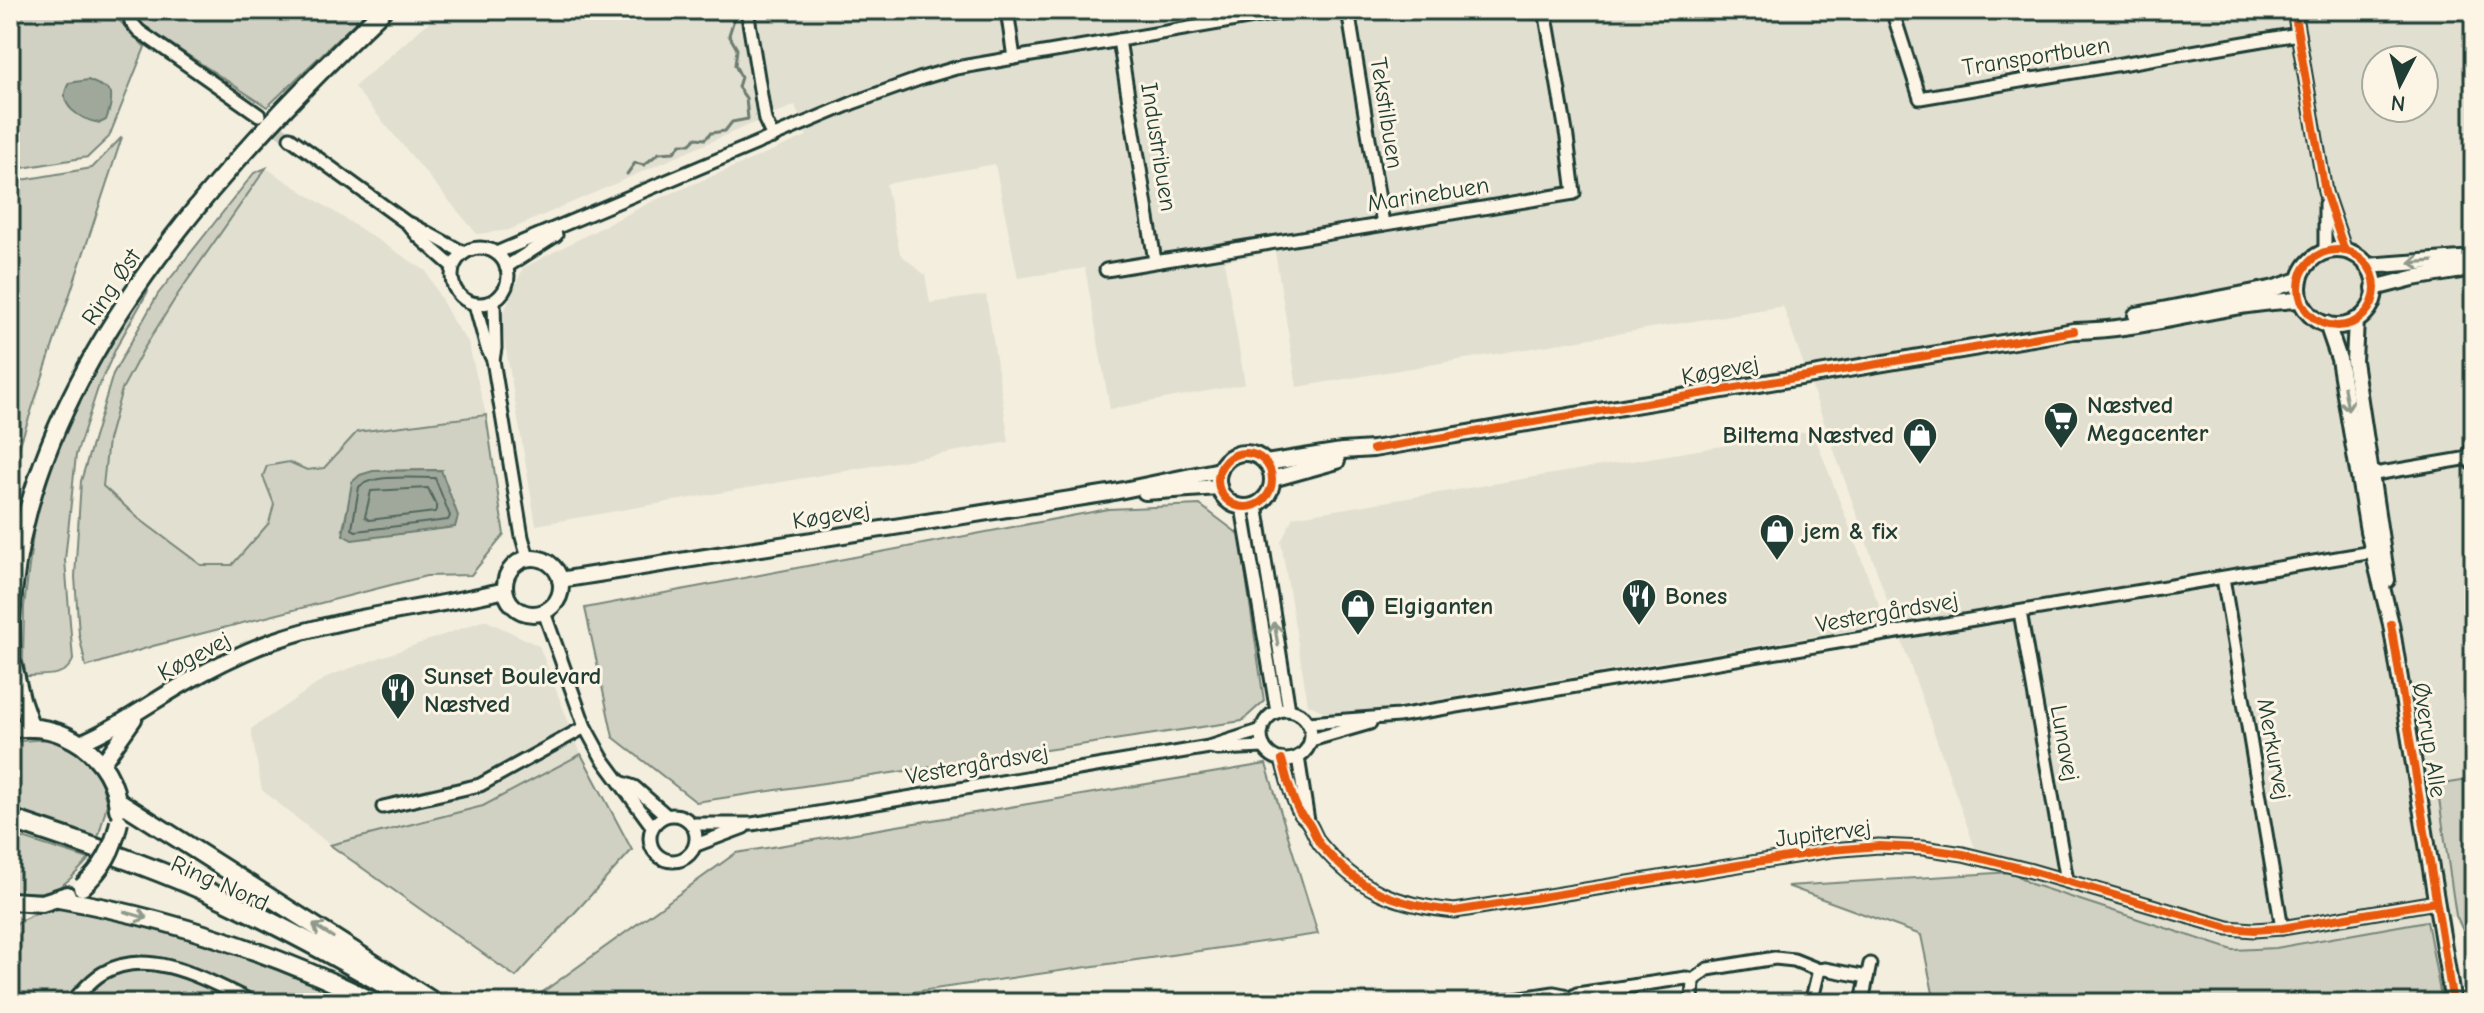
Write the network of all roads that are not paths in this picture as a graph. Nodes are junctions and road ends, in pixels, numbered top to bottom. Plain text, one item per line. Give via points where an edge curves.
1 (129, 10) edge
2 (383, 10) edge
3 (747, 10) edge
4 (1007, 10) edge
5 (1295, 10) edge
6 (1348, 10) edge
7 (1545, 10) edge
8 (1892, 10) edge
9 (2294, 10) edge
10 (1249, 14) edge
11 (2298, 34) junction
12 (1119, 40) junction
13 (1014, 58) junction
14 (259, 115) tunnel mouth
15 (773, 137) junction
16 (290, 138) tunnel mouth
17 (2325, 192) junction
18 (580, 219) junction
19 (407, 223) junction
20 (1383, 224) junction
21 (2345, 251) junction
22 (2325, 252) junction
23 (464, 253) junction
24 (496, 253) junction
25 (2474, 258) edge
26 (1155, 261) junction
27 (2367, 266) junction
28 (453, 267) junction
29 (506, 267) junction
30 (2474, 268) edge
31 (1106, 270) dead end
32 (2299, 280) junction
33 (2374, 288) junction
34 (2301, 300) junction
35 (494, 301) junction
36 (475, 304) junction
37 (2356, 320) junction
38 (2327, 324) junction
39 (2074, 331) junction
40 (493, 360) junction
41 (2474, 445) edge
42 (1373, 449) junction
43 (2471, 462) edge
44 (1266, 463) junction
45 (1220, 470) junction
46 (2366, 476) junction
47 (1272, 479) junction
48 (1219, 487) junction
49 (1109, 493) junction
50 (1249, 506) junction
51 (2378, 551) junction
52 (528, 558) junction
53 (2223, 578) junction
54 (560, 580) junction
55 (505, 590) junction
56 (544, 612) junction
57 (2020, 612) junction
58 (11, 667) edge
59 (1283, 711) junction
60 (139, 712) junction
61 (1398, 716) junction
62 (1308, 723) junction
63 (585, 727) junction
64 (31, 728) junction
65 (10, 730) edge
66 (1262, 730) junction
67 (1311, 740) junction
68 (80, 743) junction
69 (1209, 747) junction
70 (1264, 747) junction
71 (1298, 757) junction
72 (1282, 760) junction
73 (102, 764) junction
74 (619, 782) junction
75 (117, 800) junction
76 (383, 807) dead end
77 (666, 815) junction
78 (10, 819) edge
79 (1308, 821) junction
80 (692, 824) junction
81 (752, 824) junction
82 (652, 826) junction
83 (10, 827) edge
84 (696, 845) junction
85 (2067, 881) junction
86 (59, 899) junction
87 (10, 901) edge
88 (2436, 902) junction
89 (2282, 928) junction
90 (1870, 964) dead end
91 (1819, 970) junction
92 (1867, 977) junction
93 (1693, 980) junction
94 (1864, 992) dead end
95 (1571, 1001) edge
96 (71, 1003) edge
97 (255, 1003) edge
98 (377, 1003) edge
99 (401, 1003) edge
100 (417, 1003) edge
101 (436, 1003) edge
102 (1488, 1003) edge
103 (1692, 1003) edge
104 (1811, 1003) edge
105 (2453, 1003) edge

1 - 14 street via 139,31
2 - 58 main road, Ring Øst via 231,168 138,286 93,356 45,455 28,508 11,618
3 - 15 street via 765,120
4 - 13 street
5 - 10 street
6 - 20 street, Tekstilbuen
7 - 20 street, Marinebuen via 1574,193
8 - 11 street, Transportbuen via 1920,98
9 - 11 street
10 - 12 street
11 - 17 street
12 - 13 street
12 - 26 street, Industribuen
13 - 15 street via 922,78
15 - 18 street
16 - 19 street
17 - 21 street
17 - 22 street
18 - 24 street
18 - 29 street
19 - 23 street
19 - 28 street
20 - 26 street, Marinebuen
21 - 22 street
21 - 27 street
22 - 32 street via 2311,259
23 - 24 street via 480,248
23 - 28 street
24 - 29 street
25 -> 27 street
26 - 31 street, Marinebuen
27 - 33 street
28 - 36 street via 453,286
29 - 35 street via 505,290
30 - 33 street
32 - 34 street
32 - 39 street, Køgevej
33 - 37 street via 2369,306
34 - 38 street via 2314,318
34 - 39 street, Køgevej
35 - 36 street
35 - 40 street
36 - 40 street
37 - 38 street
37 - 46 street, Øverup Alle via 2354,361
38 -> 46 street, Øverup Alle
39 - 42 street, Køgevej
40 - 52 street
41 - 43 street
42 - 44 street, Køgevej
42 - 47 street, Køgevej
43 - 46 street
44 - 45 street via 1252,454 1236,454
44 - 47 street
45 - 48 street
45 - 49 street, Køgevej
46 - 51 street, Øverup Alle
47 - 50 street via 1266,497
48 - 49 street, Køgevej
48 - 50 street via 1230,502
49 - 54 street, Køgevej
50 - 59 street
51 - 53 street, Vestergårdsvej
51 - 88 street, Øverup Alle
52 - 54 street via 549,563
52 - 55 street via 510,569
53 - 57 street, Vestergårdsvej
53 - 89 street, Merkurvej
54 - 56 street via 558,599
55 - 56 street via 516,609
55 - 60 street, Køgevej via 344,620 273,641 184,683
56 - 63 street
57 - 61 street, Vestergårdsvej
57 - 85 street, Lunavej
58 - 64 main road, Ring Øst
59 - 62 street
59 - 66 street via 1267,719
60 - 68 street, Køgevej
60 - 73 street, Køgevej
61 - 62 street, Vestergårdsvej
61 - 67 street, Vestergårdsvej
62 - 67 street
63 - 74 street
63 - 76 street via 480,785
64 - 65 main road
64 - 68 main road
66 - 69 street, Vestergårdsvej
66 - 70 street
67 - 71 street
68 - 73 main road
69 - 70 street, Vestergårdsvej
69 - 81 street, Vestergårdsvej
70 - 72 street
71 - 72 street
71 - 79 street, Jupitervej
72 - 79 street, Jupitervej via 1301,815
73 - 75 main road
74 - 77 street via 634,787
74 - 82 street
75 - 86 main road, bridge via 119,822 107,859 82,887
101 -> 75 main road
77 - 80 street
77 - 82 street
78 - 100 highway via 205,891
79 - 85 street, Jupitervej via 1344,871 1367,887 1425,908 1455,911 1879,846 1963,854
80 - 81 street, Vestergårdsvej
80 - 84 street
81 - 84 street, Vestergårdsvej
82 - 84 street via 650,845 663,860 679,861
83 - 99 highway, Ring Nord via 201,898
85 - 89 street, Jupitervej via 2228,928
86 - 87 main road
86 -> 98 main road via 194,931 292,964
88 - 89 street, Jupitervej
88 - 105 street, Øverup Alle
90 - 92 street
91 - 92 street
91 - 93 street via 1775,958 1708,969
91 - 104 street
92 - 94 street
93 - 95 street via 1577,994
93 - 103 street
95 - 102 street via 1554,993
96 - 97 street via 103,973 145,964 182,971

